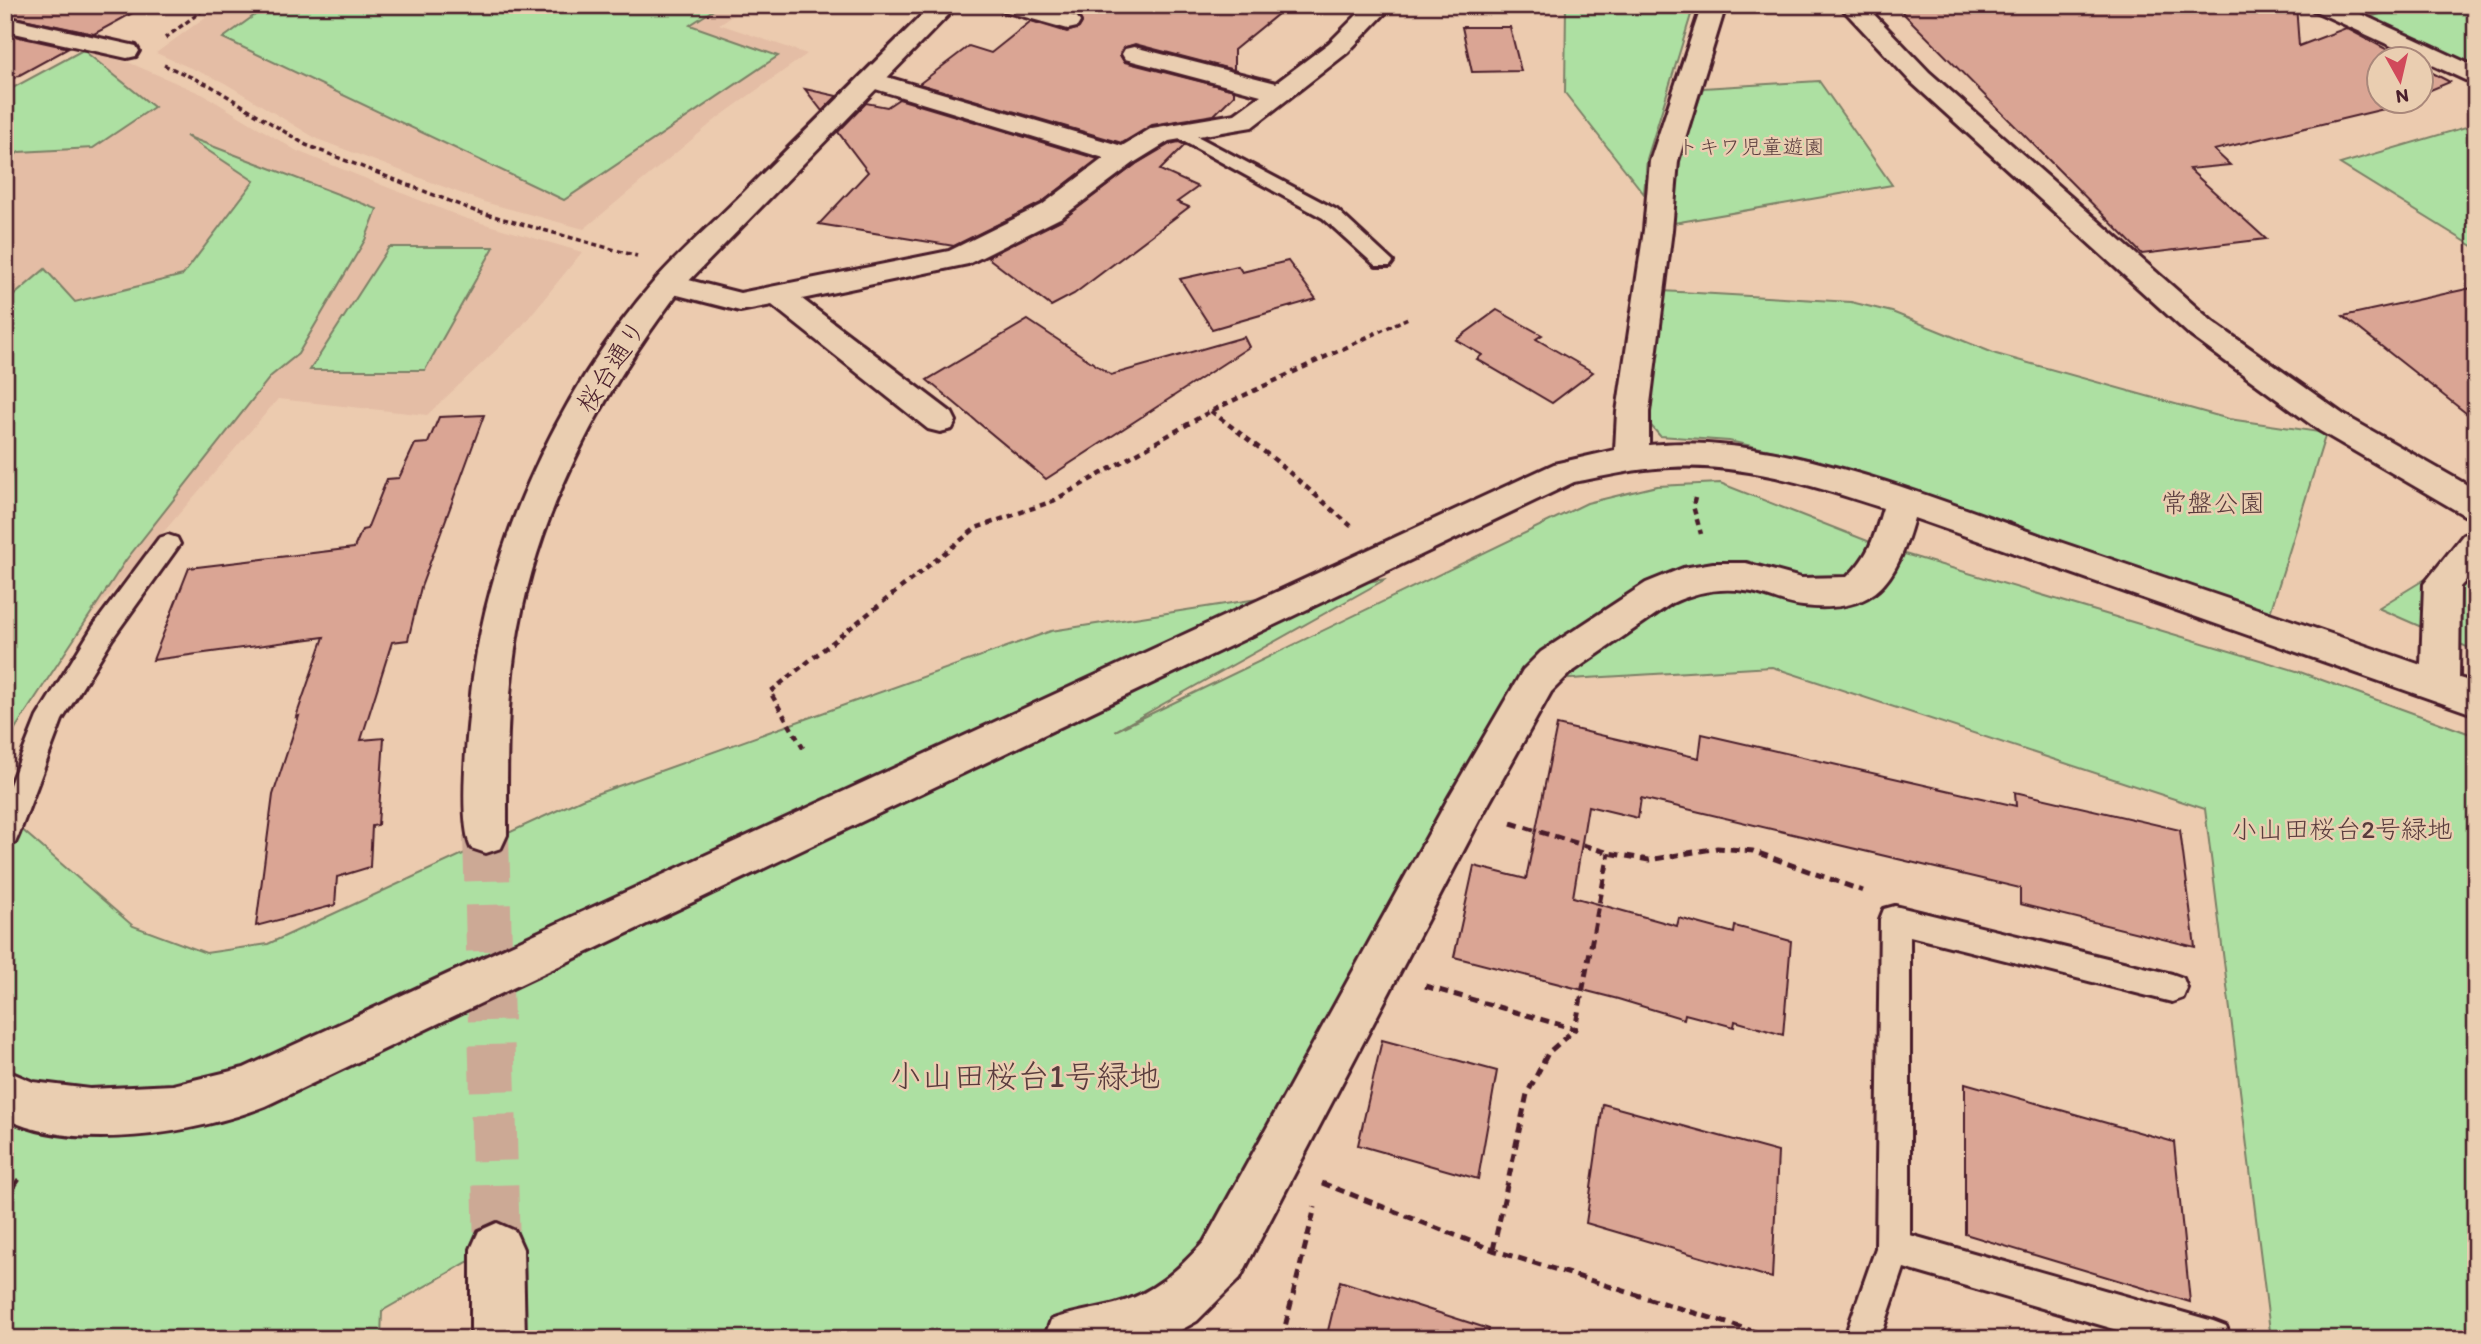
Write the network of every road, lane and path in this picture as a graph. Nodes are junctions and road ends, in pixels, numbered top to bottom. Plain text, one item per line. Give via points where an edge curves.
1 (37, 5) edge
2 (210, 5) edge
3 (946, 5) edge
4 (1008, 5) edge
5 (1381, 5) edge
6 (1714, 5) edge
7 (1851, 5) edge
8 (2321, 5) edge
9 (192, 18) dead end
10 (1068, 22) dead end
11 (6, 32) edge
12 (127, 51) joint
13 (1134, 54) dead end
14 (2476, 78) edge
15 (871, 80) junction
16 (1281, 92) junction
17 (1178, 131) junction
18 (1125, 156) junction
19 (638, 256) dead end
20 (1383, 262) dead end
21 (669, 284) junction
22 (778, 295) junction
23 (1410, 317) dead end
24 (1210, 411) junction
25 (940, 421) dead end
26 (1632, 458) junction
27 (1902, 501) junction
28 (2476, 506) edge
29 (167, 544) dead end
30 (2476, 544) edge
31 (1387, 557) junction
32 (2458, 693) edge
33 (803, 748) dead end
34 (1464, 809) junction
35 (5, 834) edge
36 (486, 835) tunnel mouth
37 (1609, 853) junction
38 (1895, 919) junction
39 (1378, 973) junction
40 (2172, 988) dead end
41 (1575, 1029) junction
42 (5, 1093) edge
43 (22, 1175) dead end
44 (1268, 1179) junction
45 (1321, 1183) junction
46 (5, 1199) edge
47 (1893, 1248) junction
48 (497, 1249) tunnel mouth
49 (1493, 1250) junction
50 (498, 1339) edge
51 (1070, 1339) edge
52 (1282, 1339) edge
53 (1778, 1339) edge
54 (1862, 1339) edge
55 (2213, 1339) edge

1 - 11 street
2 - 9 path
3 - 15 street, 桜台通り
4 - 10 street
5 - 16 street via 1338,48
6 - 26 street via 1664,161 1633,412
7 - 28 street via 1920,77 2203,330 2332,423
8 - 14 street
11 - 12 street via 34,30
12 - 19 path via 211,86 306,145 475,211
13 - 16 street
15 - 18 street
15 - 21 street, 桜台通り
16 - 17 street via 1242,121
17 - 18 street via 1161,134
17 - 20 lane via 1330,214
18 - 22 street via 1052,211 958,258
21 - 22 street via 740,302
21 - 36 street, 桜台通り via 633,328 562,446 515,568 489,707
22 - 25 street
23 - 24 path
24 - 31 path via 1275,460
24 - 33 path via 1053,501 976,528 770,692
26 - 27 street via 1732,457
26 - 31 street via 1566,472
27 - 32 street
27 - 34 street via 1888,550 1875,572 1857,589 1801,592 1746,577 1683,582 1659,593 1555,663 1537,681
29 - 35 lane via 103,632 50,717
30 - 32 street via 2442,584
31 - 42 street via 248,1090 173,1109 90,1113 29,1105
34 - 37 path
34 - 39 street
37 - 38 path via 1649,860 1717,848 1754,851 1869,893
37 - 41 path
38 - 40 lane
38 - 47 lane
39 - 41 path
39 - 44 street
41 - 49 path via 1548,1053 1527,1094
43 - 46 path
44 - 45 path
44 - 51 street via 1222,1261 1190,1294 1157,1315 1106,1335
45 - 49 path
45 - 52 path
47 - 54 lane
47 - 55 lane
48 - 50 street
49 - 53 path

